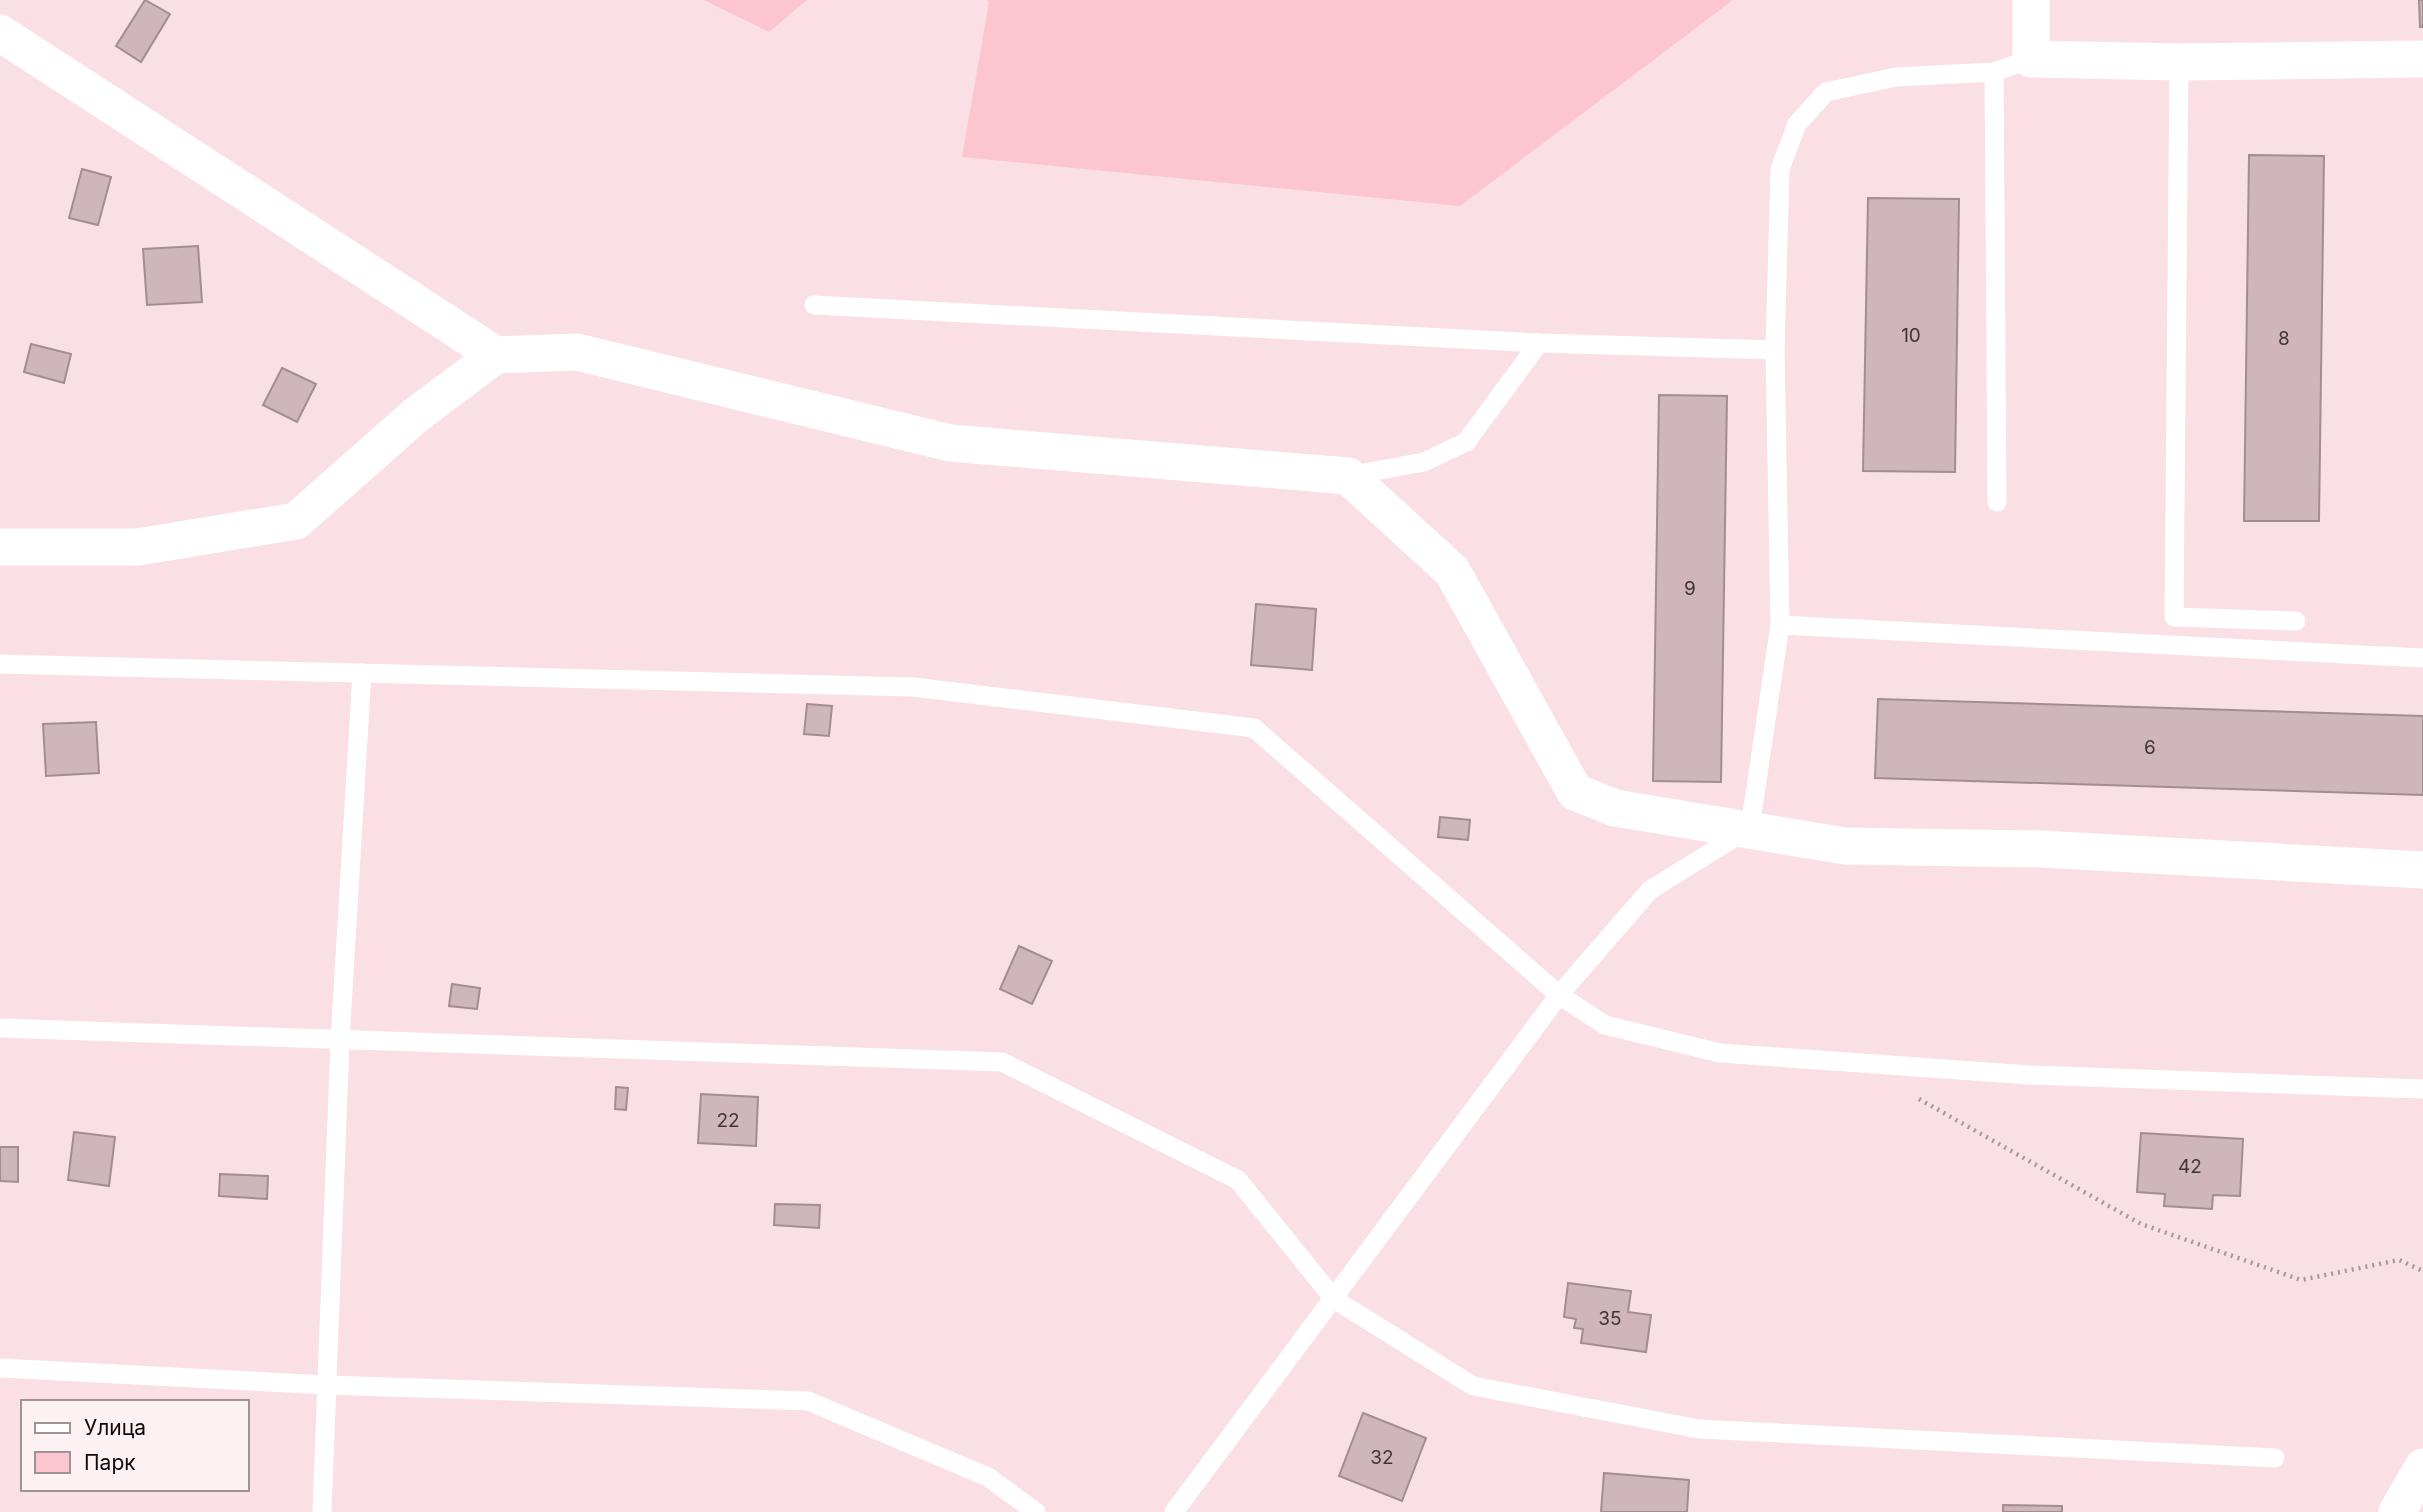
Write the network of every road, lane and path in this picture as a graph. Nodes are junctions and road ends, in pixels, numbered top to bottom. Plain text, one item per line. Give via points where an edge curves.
1 (2031, 0) edge
2 (0, 33) edge
3 (2031, 59) junction
4 (2423, 59) edge
5 (2179, 62) junction
6 (1994, 72) junction
7 (814, 304) dead end
8 (1539, 343) junction
9 (1775, 349) junction
10 (496, 355) junction
11 (1348, 476) junction
12 (1997, 502) dead end
13 (0, 547) edge
14 (2296, 621) dead end
15 (1780, 625) junction
16 (2423, 658) edge
17 (0, 664) edge
18 (362, 673) junction
19 (1750, 828) junction
20 (2423, 870) edge
21 (1559, 995) junction
22 (0, 1028) edge
23 (340, 1040) junction
24 (2423, 1089) edge
25 (1914, 1096) dead end
26 (2423, 1271) edge
27 (1334, 1299) junction
28 (0, 1368) edge
29 (327, 1385) junction
30 (2276, 1458) dead end
31 (2423, 1467) edge
32 (322, 1512) edge
33 (1036, 1512) edge
34 (1174, 1512) edge
35 (2397, 1512) edge

1 - 3 street
2 - 10 street
3 - 5 street
3 - 6 lane
4 - 5 street
5 - 14 lane via 2174,617
6 - 9 lane via 1896,77 1826,92 1797,124 1780,169
6 - 12 lane
7 - 8 lane
8 - 9 lane
8 - 11 lane via 1466,442 1424,462
9 - 15 lane
10 - 11 street via 577,352 950,443
10 - 13 street via 416,415 296,521 138,547
11 - 19 street via 1452,572 1575,792 1615,808
15 - 16 lane
15 - 19 lane
17 - 18 lane
18 - 21 lane via 913,687 1254,728
18 - 23 lane
19 - 20 street via 1845,846 2041,849
19 - 21 lane via 1650,890
21 - 24 lane via 1605,1026 1720,1053 2029,1075
21 - 27 lane
22 - 23 lane
23 - 27 lane via 1002,1062 1238,1180
23 - 29 lane
25 - 26 path via 2141,1224 2301,1280 2399,1260
27 - 30 lane via 1473,1386 1699,1429
27 - 34 lane
28 - 29 lane
29 - 32 lane
29 - 33 lane via 808,1401 988,1477
31 - 35 street

